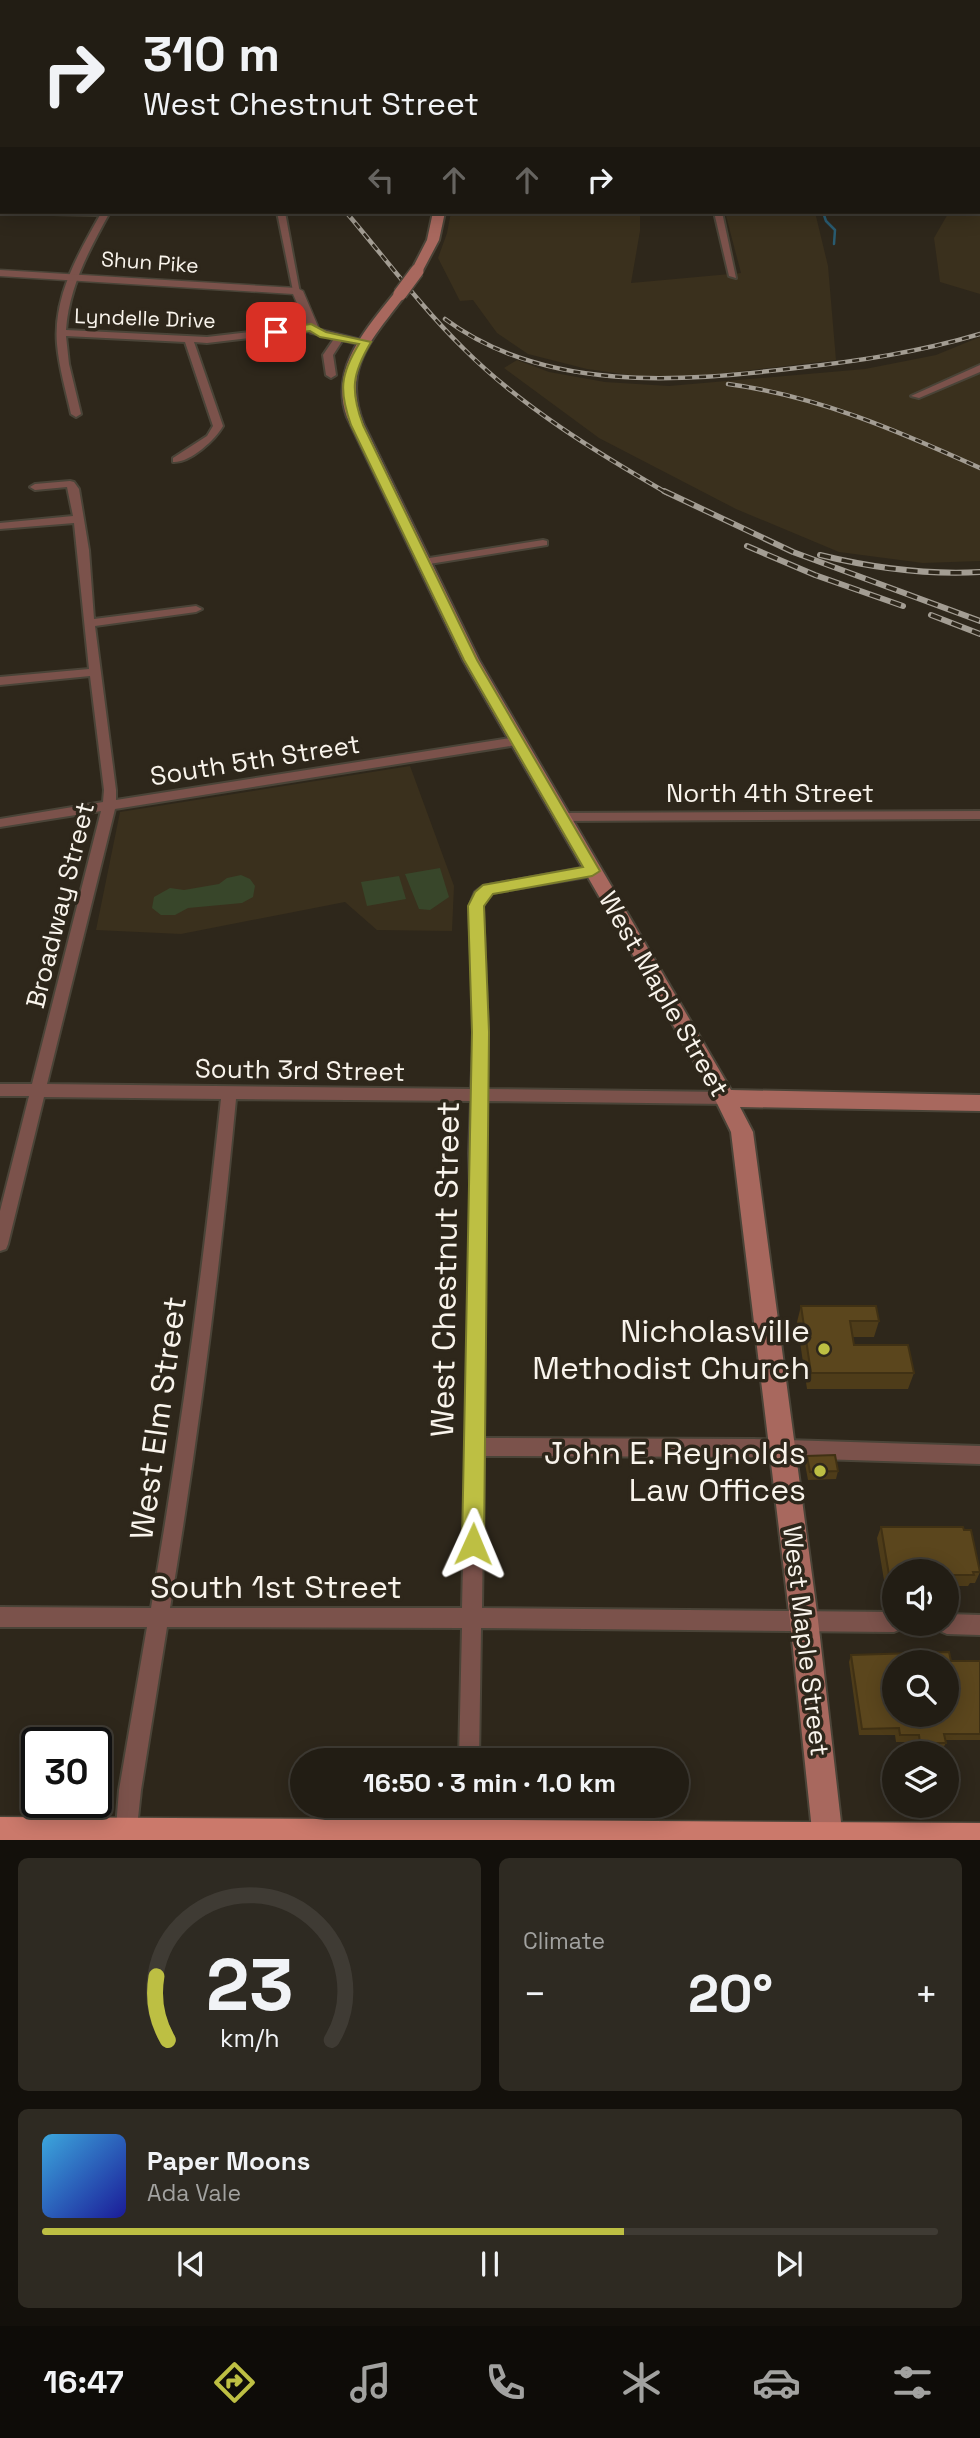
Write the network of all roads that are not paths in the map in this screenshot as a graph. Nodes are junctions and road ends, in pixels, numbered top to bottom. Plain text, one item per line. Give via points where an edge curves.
1 (105, 214) edge
2 (281, 214) edge
3 (439, 214) edge
4 (718, 214) edge
5 (0, 274) edge
6 (74, 276) junction
7 (733, 276) dead end
8 (297, 291) junction
9 (311, 328) junction
10 (61, 333) junction
11 (339, 338) junction
12 (189, 340) junction
13 (365, 342) junction
14 (980, 368) edge
15 (331, 375) dead end
16 (916, 396) dead end
17 (76, 414) dead end
18 (177, 460) dead end
19 (35, 487) dead end
20 (78, 519) junction
21 (0, 526) edge
22 (543, 543) dead end
23 (422, 562) junction
24 (196, 609) dead end
25 (89, 623) junction
26 (96, 672) junction
27 (0, 681) edge
28 (517, 741) junction
29 (109, 806) junction
30 (980, 815) edge
31 (561, 817) junction
32 (0, 823) edge
33 (592, 871) junction
34 (0, 1090) edge
35 (38, 1091) junction
36 (229, 1093) junction
37 (479, 1096) junction
38 (726, 1098) junction
39 (980, 1103) edge
40 (0, 1244) edge
41 (474, 1447) junction
42 (781, 1450) junction
43 (980, 1455) edge
44 (0, 1617) edge
45 (158, 1617) junction
46 (472, 1618) junction
47 (804, 1620) junction
48 (882, 1622) edge
49 (959, 1624) edge
50 (980, 1625) edge
51 (469, 1748) edge
52 (468, 1827) edge
53 (0, 1833) edge
54 (125, 1836) edge
55 (828, 1839) edge
56 (980, 1839) edge

1 - 6 street
2 - 8 street
3 - 13 main road, West Maple Street, bridge via 433,240 416,271
4 - 7 street
5 - 6 street, Shun Pike
6 - 8 street, Shun Pike
6 - 10 street
8 - 9 street
9 - 11 street
9 - 12 street, Lyndelle Drive
10 - 12 street, Lyndelle Drive
10 - 17 street
11 - 13 street
11 - 15 street via 328,355
12 - 18 street via 218,426 211,438
13 - 23 main road, West Maple Street via 350,372 349,403
14 - 16 street
19 - 20 street, Broadway Street via 69,484 74,489
20 - 21 street
20 - 25 street, Broadway Street
22 - 23 street
23 - 28 main road, West Maple Street
24 - 25 street
25 - 26 street, Broadway Street
26 - 27 street
26 - 29 street, Broadway Street
28 - 29 street, South 5th Street
28 - 31 main road, West Maple Street
29 - 32 street, South 5th Street
29 - 35 street, Broadway Street
30 - 31 street, North 4th Street
31 - 33 main road, West Maple Street
33 - 37 street, West Chestnut Street via 506,884 481,895 476,914
33 - 38 main road, West Maple Street
34 - 35 street, South 3rd Street
35 - 36 street, South 3rd Street
35 - 40 street, Broadway Street
36 - 37 street, South 3rd Street
36 - 45 street, West Elm Street via 179,1494
37 - 38 street, South 3rd Street
37 - 41 street, West Chestnut Street
38 - 39 main road
38 - 42 main road, West Maple Street via 745,1153
41 - 42 street
41 - 46 street, West Chestnut Street
42 - 43 street
42 - 47 main road, West Maple Street
44 - 45 street, South 1st Street
45 - 46 street, South 1st Street
45 - 54 street, West Elm Street
46 - 47 street, South 1st Street
46 - 51 street, West Chestnut Street
47 - 48 street, South 1st Street
47 - 55 main road, West Maple Street
49 - 50 street
52 - 54 main road
52 - 55 main road
53 - 54 main road
55 - 56 main road

